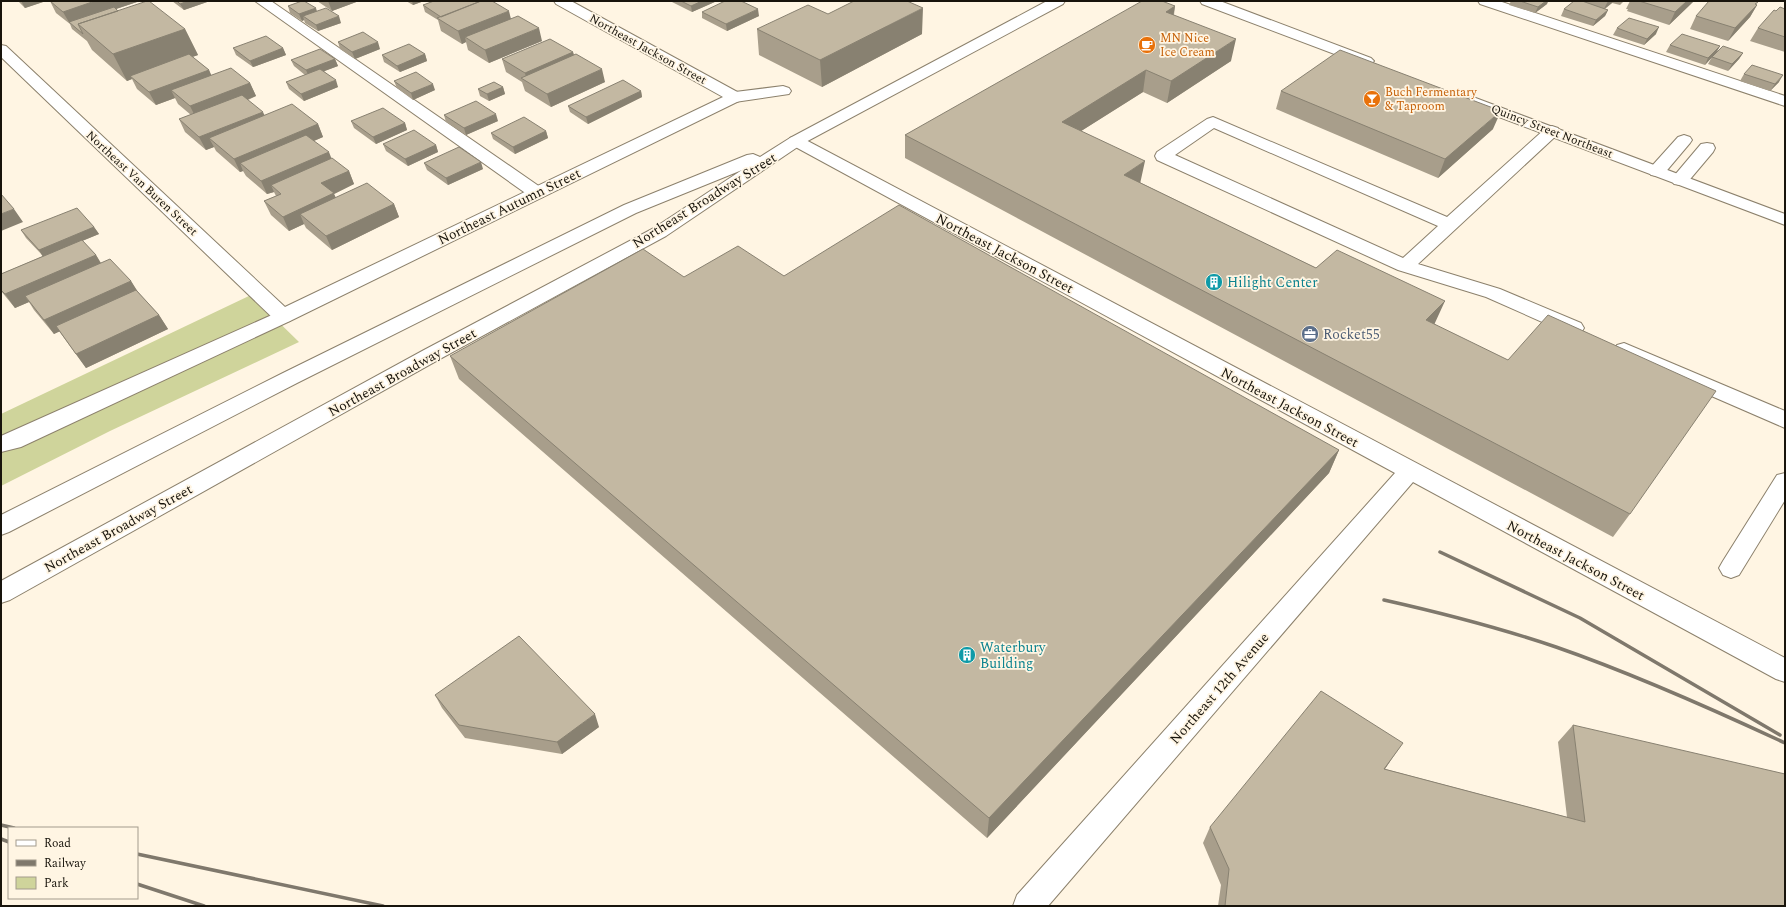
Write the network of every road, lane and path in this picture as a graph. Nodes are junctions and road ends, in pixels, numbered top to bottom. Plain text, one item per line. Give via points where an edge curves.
1 (262, 1) edge
2 (561, 1) edge
3 (1058, 1) edge
4 (1207, 1) edge
5 (1485, 1) edge
6 (1, 49) edge
7 (1382, 67) edge
8 (783, 91) dead end
9 (1456, 95) edge
10 (734, 97) junction
11 (1785, 101) edge
12 (1552, 131) junction
13 (1684, 140) dead end
14 (796, 141) junction
15 (1707, 148) dead end
16 (1657, 171) junction
17 (1680, 180) junction
18 (537, 192) junction
19 (1785, 220) edge
20 (1450, 225) junction
21 (1405, 266) junction
22 (283, 316) junction
23 (1588, 334) edge
24 (1610, 344) edge
25 (1785, 420) edge
26 (1, 444) edge
27 (1410, 471) junction
28 (1785, 481) edge
29 (1, 526) edge
30 (1731, 568) dead end
31 (1, 593) edge
32 (1785, 671) edge
33 (1028, 906) edge

1 - 18 street
2 - 10 street, Northeast Jackson Street
3 - 14 street, Northeast Broadway Street
4 - 7 street
5 - 11 street
6 - 22 street, Northeast Van Buren Street
8 - 10 street, Northeast Autumn Street
9 - 12 street, Quincy Street Northeast
10 - 18 street, Northeast Autumn Street
12 - 16 street, Quincy Street Northeast
12 - 20 street
13 - 16 street
14 - 27 street, Northeast Jackson Street
14 - 29 street, Northeast Broadway Street via 630,209
14 - 31 street, Northeast Broadway Street via 660,232 431,355
15 - 17 street
16 - 17 street, Quincy Street Northeast
17 - 19 street, Quincy Street Northeast
18 - 22 street, Northeast Autumn Street
20 - 21 street
20 - 21 street via 1213,122 1163,156
21 - 23 street via 1493,293
22 - 26 street, Northeast Autumn Street via 13,441
24 - 25 street
27 - 32 street, Northeast Jackson Street
27 - 33 street, Northeast 12th Avenue
28 - 30 street

